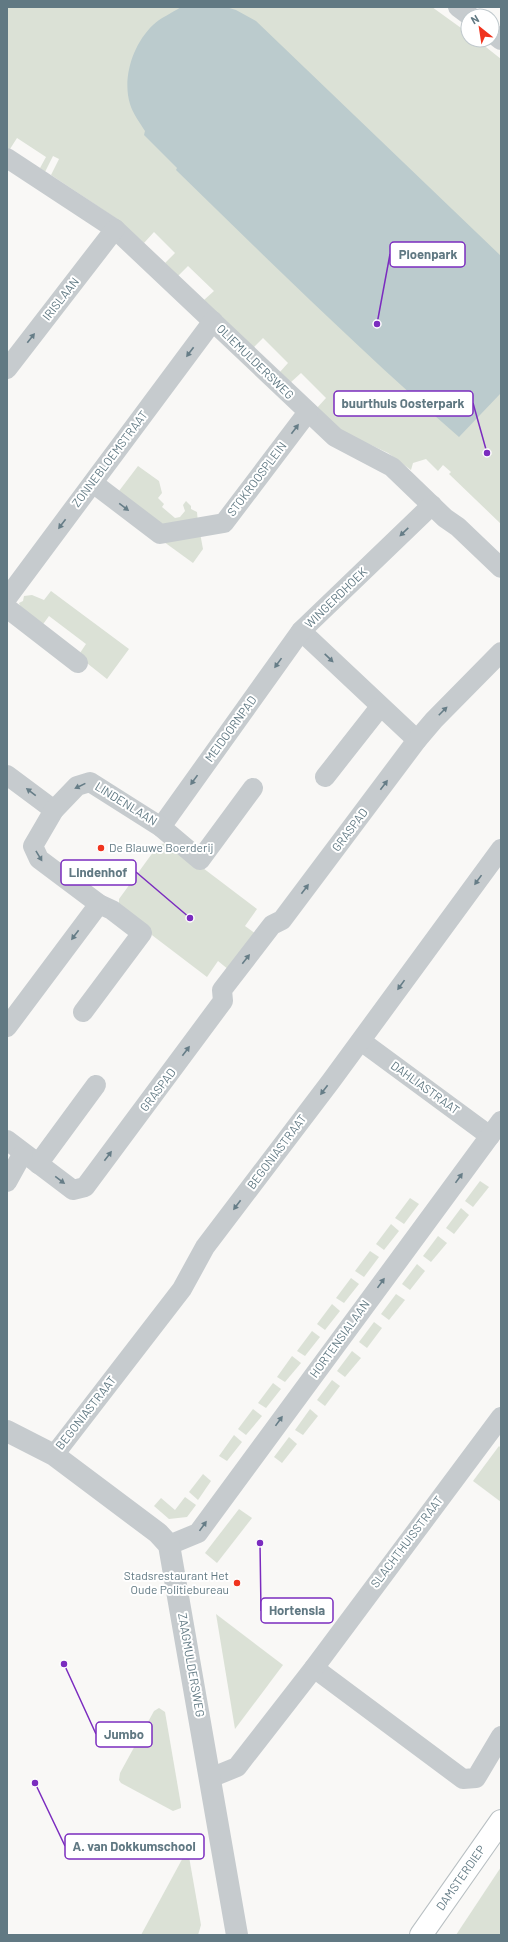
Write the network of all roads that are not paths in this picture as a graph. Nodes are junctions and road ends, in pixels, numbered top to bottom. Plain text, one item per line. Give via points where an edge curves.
1 (7, 158) edge
2 (115, 229) junction
3 (213, 321) junction
4 (7, 369) edge
5 (308, 412) junction
6 (93, 483) junction
7 (432, 505) junction
8 (501, 568) edge
9 (7, 598) edge
10 (7, 608) edge
11 (301, 631) junction
12 (501, 652) edge
13 (78, 663) dead end
14 (380, 706) junction
15 (417, 740) junction
16 (7, 775) edge
17 (325, 777) dead end
18 (253, 788) dead end
19 (54, 810) junction
20 (161, 827) junction
21 (501, 849) edge
22 (99, 904) junction
23 (83, 1012) dead end
24 (7, 1027) edge
25 (361, 1041) junction
26 (96, 1085) dead end
27 (496, 1128) edge
28 (7, 1140) edge
29 (31, 1158) junction
30 (7, 1182) edge
31 (501, 1417) edge
32 (7, 1430) edge
33 (54, 1456) junction
34 (169, 1545) junction
35 (314, 1668) junction
36 (501, 1736) edge
37 (210, 1778) junction
38 (501, 1821) edge
39 (237, 1935) edge
40 (422, 1935) edge

1 - 2 street, OLIEMULDERSWEG
2 - 3 street, OLIEMULDERSWEG
4 -> 2 street, IRISLAAN
3 - 5 street, OLIEMULDERSWEG
3 -> 6 street, ZONNEBLOEMSTRAAT
6 -> 5 street, STOKROOSPLEIN via 160,534 224,523
5 - 7 street, OLIEMULDERSWEG via 335,437 392,467
6 -> 9 street, ZONNEBLOEMSTRAAT
7 - 8 street, OLIEMULDERSWEG
7 -> 11 street, WINGERDHOEK
10 - 13 street
11 -> 14 street, WINGERDHOEK
11 -> 20 street, MEIDOORNPAD
15 -> 12 street
14 - 15 street, WINGERDHOEK
14 - 17 street
29 -> 15 street, GRASPAD via 73,1190 85,1187 223,1001 222,990 272,925 282,920
19 -> 16 street
18 - 20 street, LINDENLAAN via 200,860
20 -> 19 street, LINDENLAAN via 90,782 77,786
19 -> 22 street, LINDENLAAN via 34,846 39,859
21 -> 25 street, BEGONIASTRAAT
22 - 23 street via 112,910 142,933
22 -> 24 street
25 - 27 street, DAHLIASTRAAT
25 -> 33 street, BEGONIASTRAAT via 205,1247 182,1289
26 - 29 street
34 -> 27 street, HORTENSIALAAN via 198,1533
28 - 29 street
29 - 30 street
31 - 35 street, SLACHTHUISSTRAAT
32 - 33 street
33 - 34 street via 158,1533
34 - 37 street, ZAAGMULDERSWEG
35 - 36 street via 463,1779 476,1778
35 - 37 street, SLACHTHUISSTRAAT via 238,1767
37 - 39 street, ZAAGMULDERSWEG
38 - 40 main road, DAMSTERDIEP

